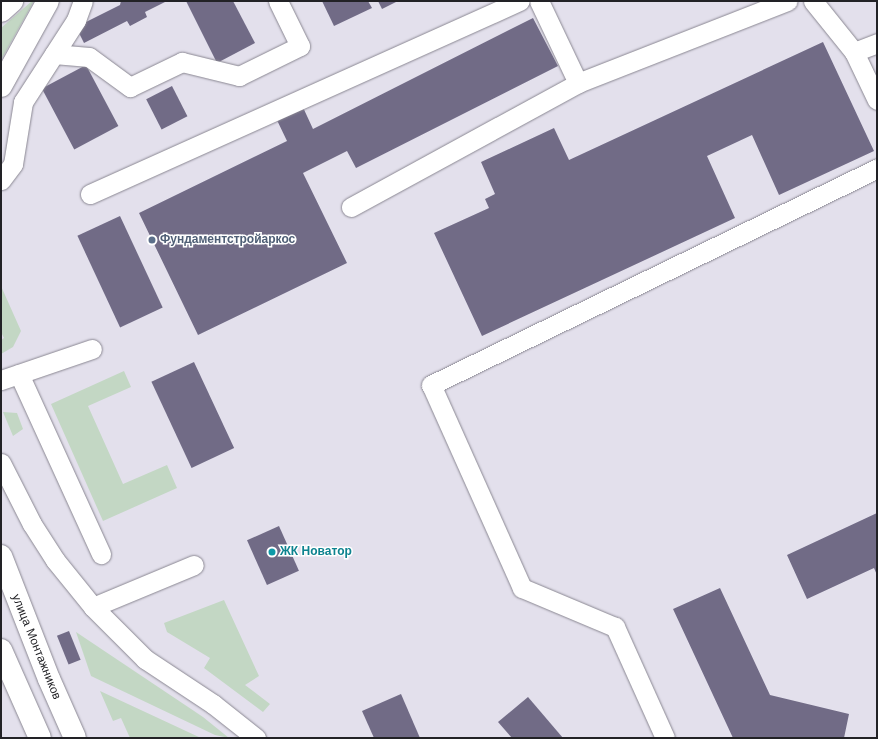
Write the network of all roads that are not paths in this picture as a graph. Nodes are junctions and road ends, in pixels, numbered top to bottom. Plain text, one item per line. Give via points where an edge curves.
1 (12, 1) edge
2 (48, 1) edge
3 (83, 1) edge
4 (278, 1) edge
5 (520, 1) edge
6 (539, 1) edge
7 (786, 1) edge
8 (813, 1) edge
9 (1, 11) edge
10 (877, 43) edge
11 (854, 52) junction
12 (54, 54) junction
13 (578, 83) junction
14 (1, 86) edge
15 (877, 100) edge
16 (877, 168) edge
17 (1, 180) edge
18 (90, 194) dead end
19 (351, 207) dead end
20 (92, 350) dead end
21 (19, 374) junction
22 (1, 380) edge
23 (1, 463) edge
24 (101, 554) dead end
25 (1, 556) edge
26 (194, 565) dead end
27 (93, 606) junction
28 (1, 650) edge
29 (40, 738) edge
30 (75, 738) edge
31 (256, 738) edge
32 (665, 738) edge

1 - 9 main road
2 - 14 main road
3 - 12 street via 76,20
4 - 12 street via 300,46 239,76 182,62 130,87 89,57
5 - 18 street
6 - 13 street
7 - 13 street
8 - 11 street
10 - 11 street
11 - 15 street
12 - 17 street via 23,102 13,164
13 - 19 street
16 - 32 street via 431,384 522,588 615,627
20 - 21 street
21 - 22 street
21 - 24 street
23 - 27 street via 32,524 51,554
25 - 30 main road, улица Монтажников via 46,672
26 - 27 street
27 - 31 street via 145,659 213,704
28 - 29 main road

